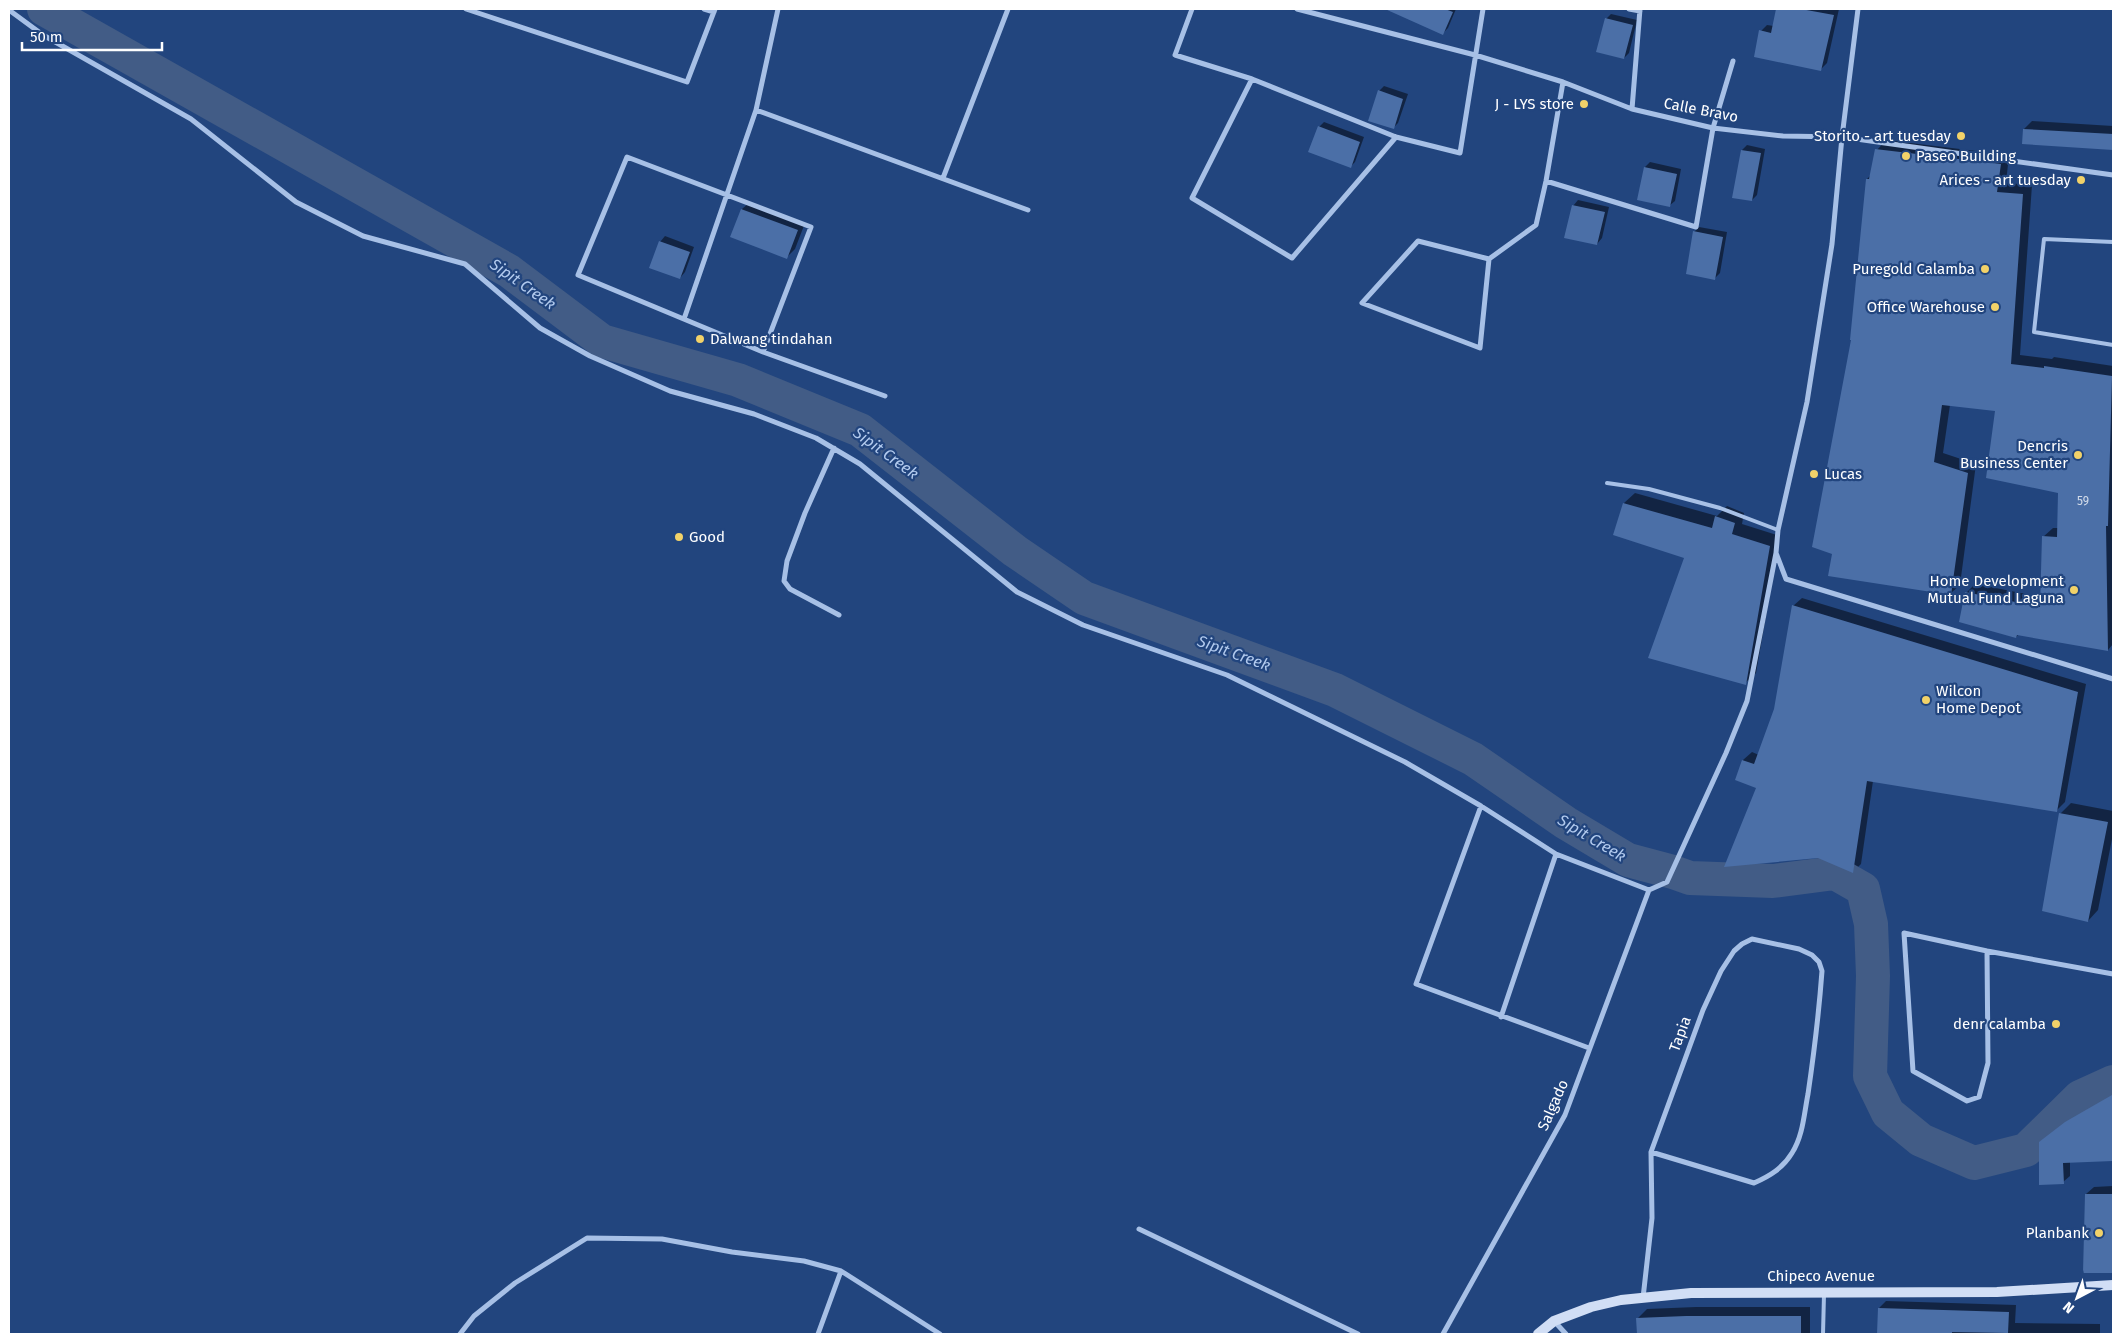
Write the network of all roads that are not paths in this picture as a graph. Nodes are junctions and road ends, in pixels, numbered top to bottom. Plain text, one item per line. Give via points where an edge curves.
1 (466, 9) edge
2 (704, 9) edge
3 (778, 9) edge
4 (1008, 9) edge
5 (1192, 9) edge
6 (1297, 9) edge
7 (1482, 9) edge
8 (1629, 9) edge
9 (1858, 9) edge
10 (9, 10) edge
11 (714, 10) edge
12 (1640, 10) edge
13 (1475, 55) junction
14 (1733, 61) dead end
15 (1252, 79) junction
16 (1563, 82) junction
17 (1632, 109) junction
18 (756, 110) junction
19 (1713, 128) junction
20 (1842, 137) junction
21 (1396, 138) junction
22 (2113, 175) edge
23 (943, 178) junction
24 (1546, 181) junction
25 (726, 196) junction
26 (1028, 210) dead end
27 (2113, 242) edge
28 (1489, 259) junction
29 (684, 319) junction
30 (2113, 345) edge
31 (764, 352) junction
32 (885, 396) dead end
33 (834, 448) junction
34 (1607, 483) dead end
35 (1778, 530) junction
36 (1776, 553) junction
37 (839, 615) dead end
38 (2113, 680) edge
39 (1481, 806) junction
40 (1556, 854) junction
41 (1649, 890) junction
42 (1987, 951) junction
43 (2113, 974) edge
44 (1501, 1017) junction
45 (1589, 1048) junction
46 (1651, 1152) junction
47 (1139, 1229) dead end
48 (841, 1270) junction
49 (2113, 1285) edge
50 (1824, 1291) junction
51 (1643, 1299) junction
52 (1554, 1321) junction
53 (460, 1334) edge
54 (818, 1334) edge
55 (940, 1334) edge
56 (1358, 1334) edge
57 (1443, 1334) edge
58 (1538, 1334) edge
59 (1566, 1334) edge
60 (1823, 1334) edge

1 - 11 street via 687,82
2 - 11 street
3 - 18 street
4 - 23 street
5 - 15 street via 1175,56
6 - 13 street, Calle Bravo
7 - 13 street
8 - 12 street
9 - 20 street
10 - 33 street via 43,35 191,119 296,202 363,236 465,264 540,328 590,356 670,391 754,414
12 - 17 street
13 - 16 street, Calle Bravo
13 - 21 street via 1460,153
14 - 19 street
15 - 21 street
15 - 21 street via 1192,198 1292,258
16 - 17 street, Calle Bravo
16 - 24 street
17 - 19 street, Calle Bravo
18 - 23 street
18 - 25 street
19 - 20 street, Calle Bravo via 1783,136
19 - 24 street via 1696,227
20 - 22 street, Calle Bravo
20 - 35 street via 1832,244 1807,402
23 - 26 street
24 - 28 street via 1536,226
25 - 29 street
25 - 29 street via 627,157 578,275
25 - 31 street via 811,227
27 - 30 lane via 2044,239 2034,332
28 - 28 street via 1418,241 1362,304 1480,348
29 - 31 street
31 - 32 street
33 - 37 street via 805,513 787,561 784,581 790,589
33 - 39 street via 860,464 1017,592 1083,625 1227,675 1406,762
34 - 35 lane via 1649,489 1720,508
35 - 36 street
36 - 38 street via 1786,579
36 - 41 street via 1747,701 1667,882
39 - 40 street
39 - 44 street via 1416,984
40 - 41 street
40 - 44 street
41 - 45 street, Salgado
42 - 42 street via 1904,933 1913,1071 1967,1101 1979,1097 1988,1063
42 - 43 street
44 - 45 street
45 - 57 street, Salgado via 1564,1115
46 - 46 street, Tapia via 1703,1010 1727,961 1742,944 1752,939 1812,955 1822,971 1816,1038 1801,1133 1781,1168 1754,1183
46 - 51 street, Tapia via 1652,1218
47 - 56 street
48 - 53 street via 804,1260 732,1252 662,1239 586,1238 515,1283 474,1316
48 - 54 street
48 - 55 street
49 - 50 main road, Chipeco Avenue via 1997,1292
50 - 51 main road, Chipeco Avenue via 1691,1293
50 - 60 lane
51 - 52 main road, Chipeco Avenue via 1591,1306
52 - 58 main road, Chipeco Avenue
52 - 59 street

